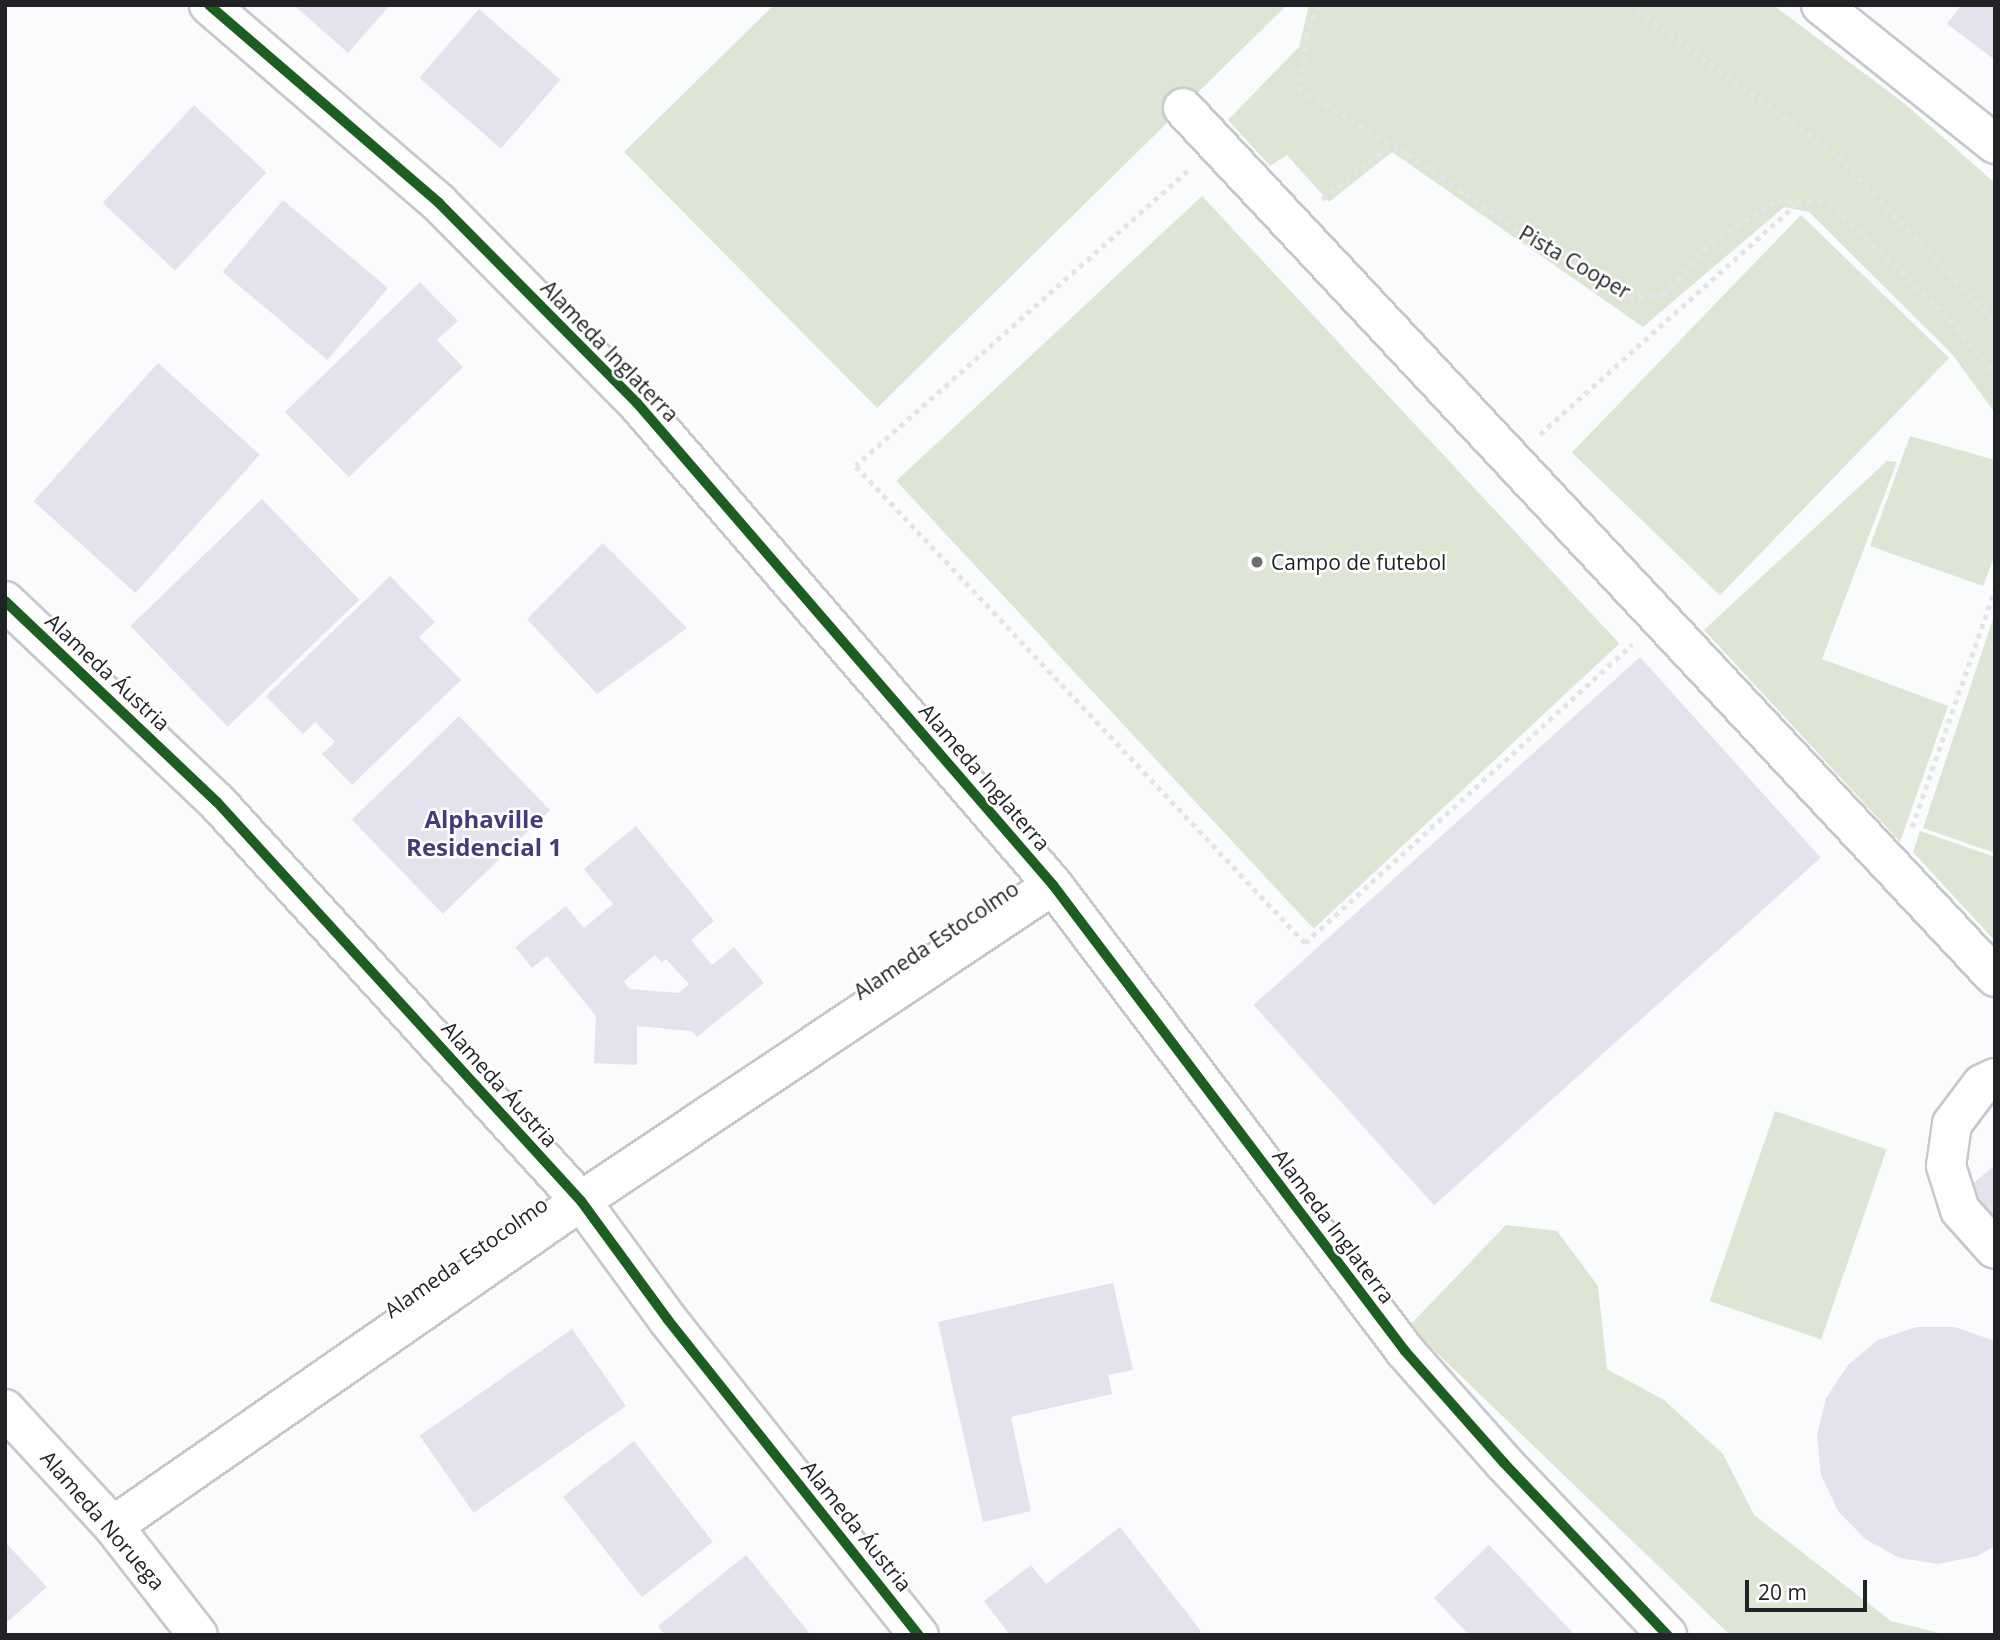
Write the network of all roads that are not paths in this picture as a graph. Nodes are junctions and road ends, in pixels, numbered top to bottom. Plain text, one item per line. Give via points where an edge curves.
1 (209, 5) edge
2 (1821, 5) edge
3 (1184, 108) dead end
4 (1995, 144) edge
5 (5, 601) edge
6 (1053, 885) junction
7 (1995, 977) edge
8 (1995, 1077) edge
9 (581, 1201) junction
10 (1995, 1249) edge
11 (5, 1409) edge
12 (113, 1526) junction
13 (198, 1635) edge
14 (919, 1635) edge
15 (1667, 1635) edge

1 - 6 street, Alameda Inglaterra via 439,203 637,403
2 - 4 street
3 - 7 street
5 - 9 street, Alameda Áustria via 217,802
6 - 9 street, Alameda Estocolmo
6 - 15 street, Alameda Inglaterra via 1405,1351
8 - 10 street via 1982,1083 1952,1124 1946,1166 1960,1210
9 - 12 street, Alameda Estocolmo
9 - 14 street, Alameda Áustria via 668,1320
11 - 12 street, Alameda Noruega
12 - 13 street, Alameda Noruega

